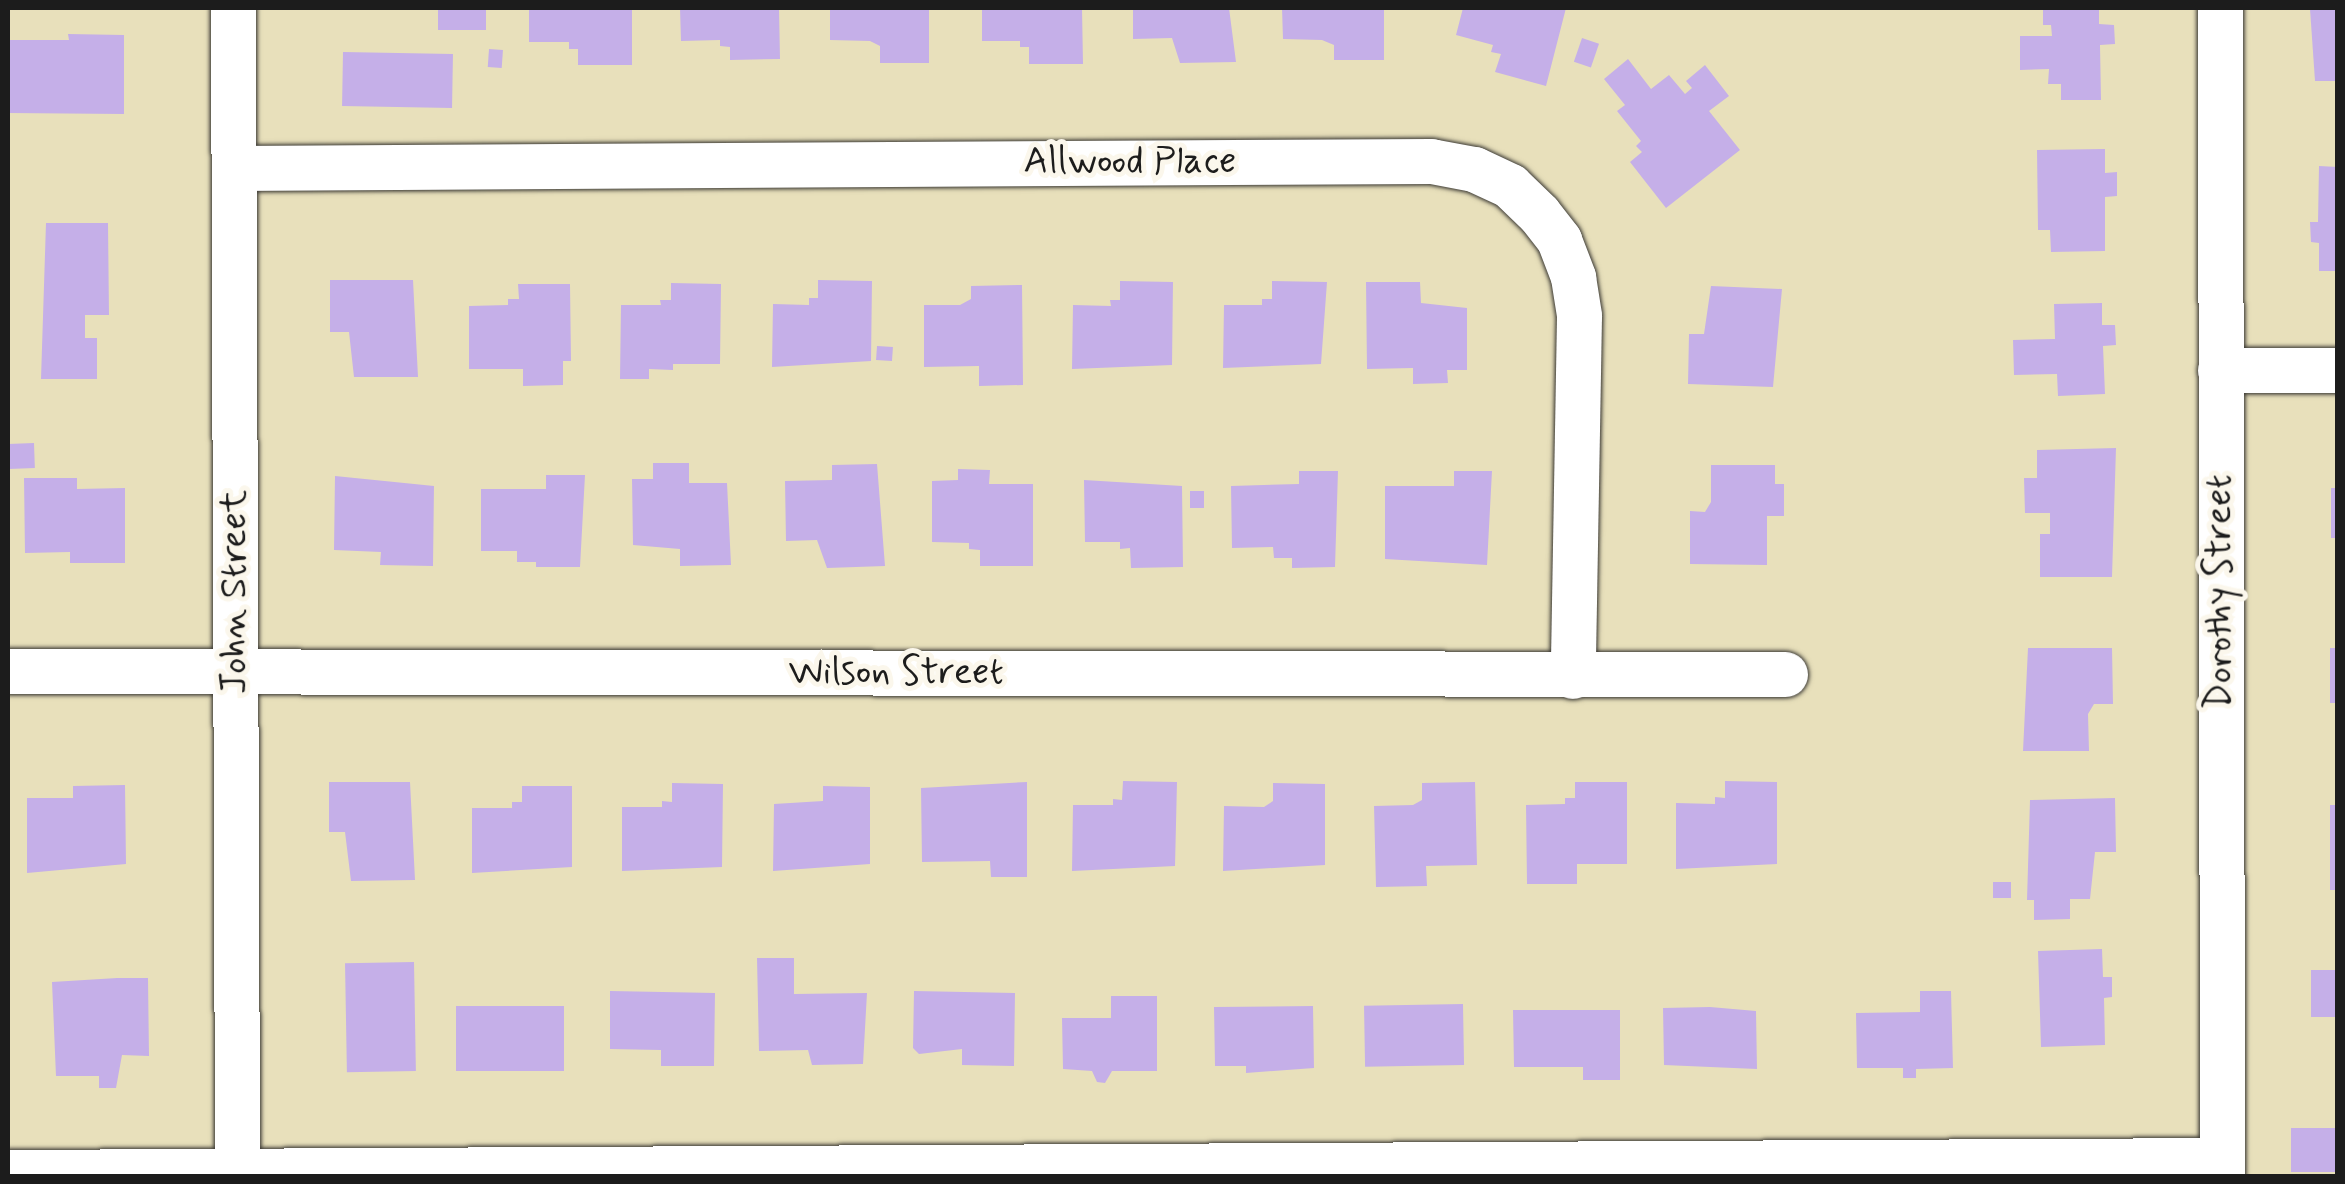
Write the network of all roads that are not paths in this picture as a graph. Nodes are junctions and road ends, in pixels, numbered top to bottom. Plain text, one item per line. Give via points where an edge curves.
1 (233, 8) edge
2 (2220, 8) edge
3 (234, 168) junction
4 (2220, 370) junction
5 (2338, 370) edge
6 (235, 671) junction
7 (8, 672) edge
8 (1785, 674) dead end
9 (1573, 676) junction
10 (2222, 1168) edge
11 (8, 1172) edge
12 (237, 1174) edge

1 - 3 street, John Street
2 - 4 street, Dorothy Street
3 - 6 street, John Street
3 - 9 street, Allwood Place via 1431,161 1474,168 1510,186 1539,214 1559,240 1573,277
4 - 5 street
4 - 10 street, Dorothy Street
6 - 7 street, Wilson Street
6 - 9 street, Wilson Street
6 - 12 street, John Street
8 - 9 street, Wilson Street
10 - 12 street
11 - 12 street

